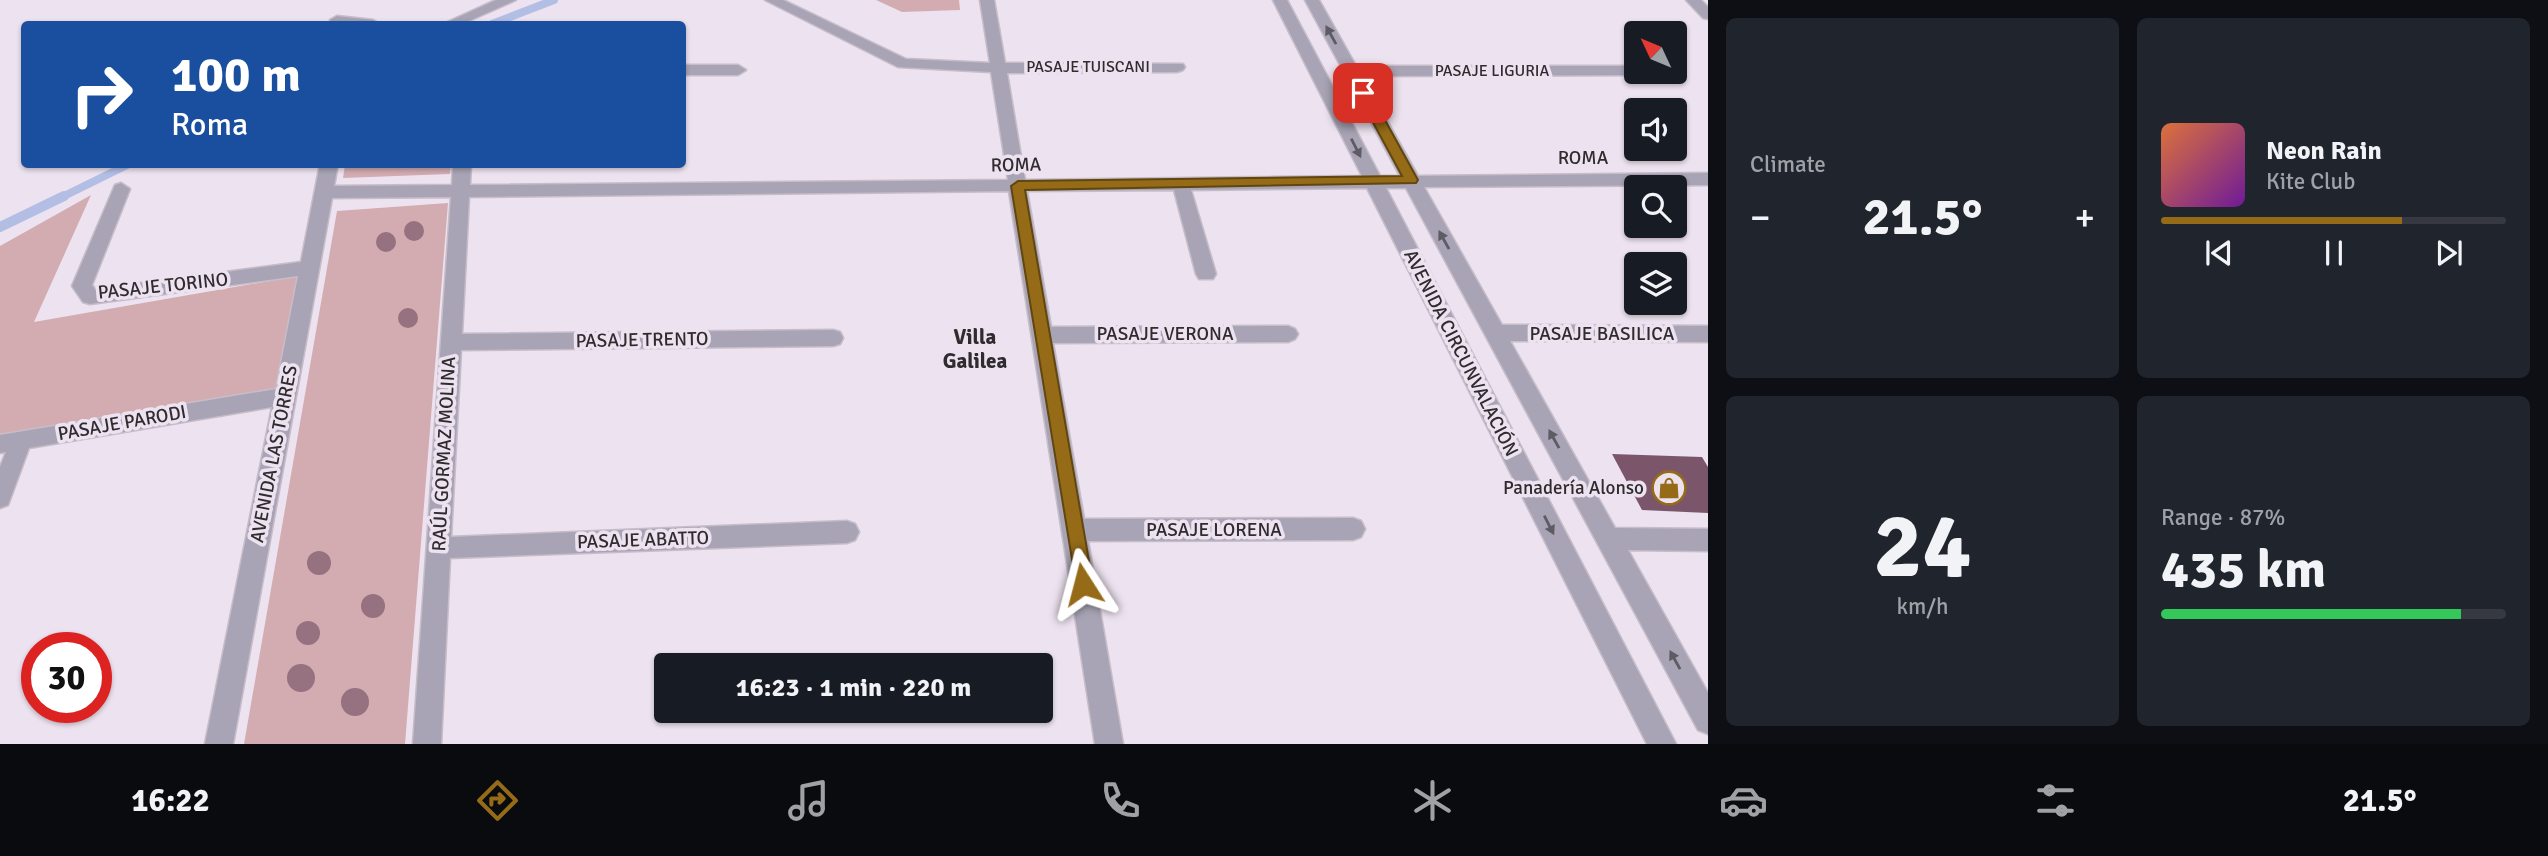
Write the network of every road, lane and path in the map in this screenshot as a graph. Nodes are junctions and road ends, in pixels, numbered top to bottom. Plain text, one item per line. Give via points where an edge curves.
1 (509, 0) edge
2 (772, 0) edge
3 (987, 0) edge
4 (1280, 0) edge
5 (1312, 0) edge
6 (1693, 0) edge
7 (1708, 15) edge
8 (337, 20) dead end
9 (346, 21) edge
10 (457, 21) edge
11 (1177, 67) dead end
12 (999, 68) junction
13 (1624, 69) edge
14 (686, 70) edge
15 (738, 70) dead end
16 (1352, 71) junction
17 (328, 168) edge
18 (462, 168) edge
19 (1708, 179) edge
20 (1411, 180) junction
21 (1373, 181) junction
22 (1181, 184) junction
23 (1018, 186) junction
24 (121, 189) dead end
25 (460, 189) junction
26 (324, 192) junction
27 (309, 268) junction
28 (1206, 274) dead end
29 (1495, 333) junction
30 (1288, 334) dead end
31 (1708, 334) edge
32 (1042, 335) junction
33 (833, 338) dead end
34 (451, 342) junction
35 (285, 396) junction
36 (10, 442) edge
37 (0, 498) edge
38 (1353, 529) dead end
39 (1074, 530) junction
40 (846, 532) dead end
41 (1609, 540) junction
42 (1708, 540) edge
43 (439, 548) junction
44 (1708, 720) edge
45 (219, 744) edge
46 (427, 744) edge
47 (1109, 744) edge
48 (1662, 744) edge

1 - 10 street
2 - 12 street, PASAJE TUISCANI via 902,64
3 - 12 street
4 -> 21 street, AVENIDA CIRCUNVALACIÓN
16 -> 5 street, AVENIDA CIRCUNVALACIÓN
6 - 7 street
8 - 9 street
11 - 12 street, PASAJE TUISCANI
12 - 23 street
13 - 16 street, PASAJE LIGURIA
14 - 15 street
16 - 20 street, AVENIDA CIRCUNVALACIÓN
17 - 26 street, AVENIDA LAS TORRES
18 - 25 street, RAÚL GORMAZ MOLINA
19 - 20 street, ROMA
20 - 21 street, ROMA
29 -> 20 street, AVENIDA CIRCUNVALACIÓN
21 - 22 street, ROMA
21 -> 48 street, AVENIDA CIRCUNVALACIÓN
22 - 23 street, ROMA
22 - 28 street
23 - 25 street, ROMA
23 - 32 street
24 - 27 street, PASAJE TORINO via 82,286 90,297
25 - 26 street, ROMA
25 - 34 street, RAÚL GORMAZ MOLINA
26 - 27 street, AVENIDA LAS TORRES
27 - 35 street, AVENIDA LAS TORRES
29 - 31 street, PASAJE BASILICA
41 -> 29 street, AVENIDA CIRCUNVALACIÓN
30 - 32 street, PASAJE VERONA
32 - 39 street
33 - 34 street, PASAJE TRENTO
34 - 43 street, RAÚL GORMAZ MOLINA
35 - 36 street, PASAJE PARODI
35 - 45 street, AVENIDA LAS TORRES
36 - 37 street, PASAJE PARODI
38 - 39 street, PASAJE LORENA
39 - 47 street
40 - 43 street, PASAJE ABATTO
41 - 42 street
44 -> 41 street, AVENIDA CIRCUNVALACIÓN
43 - 46 street, RAÚL GORMAZ MOLINA

